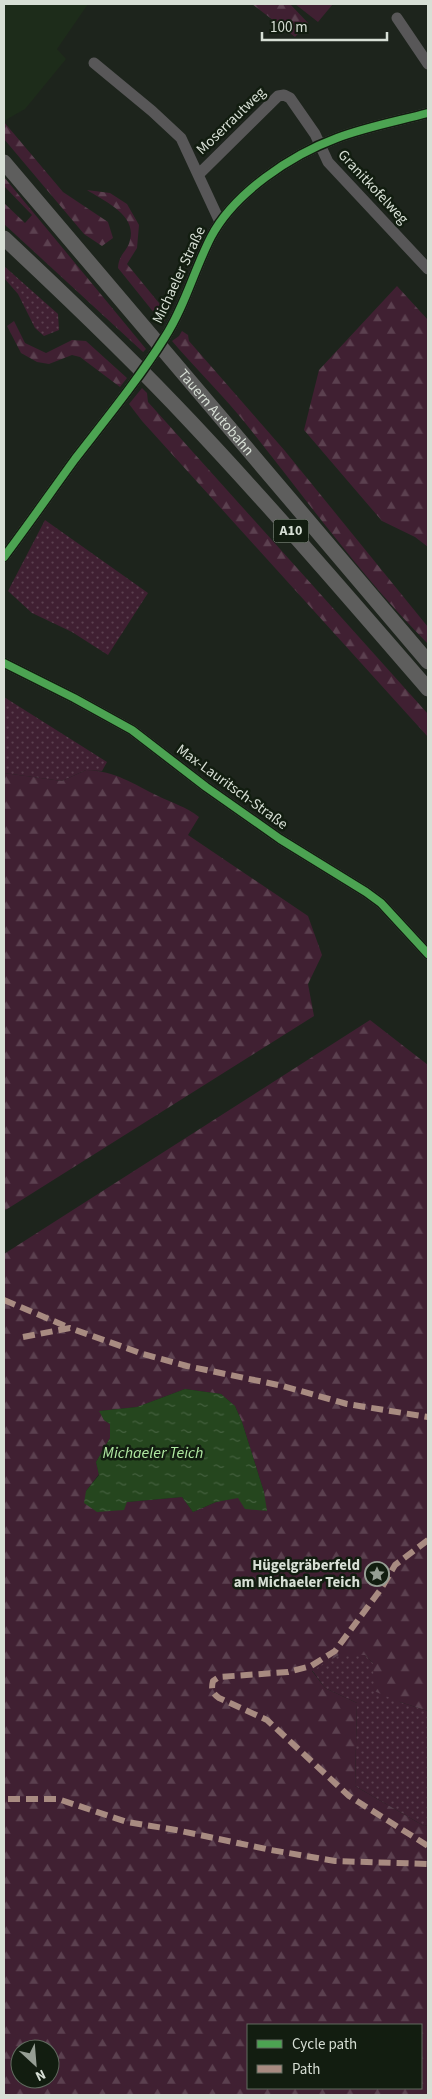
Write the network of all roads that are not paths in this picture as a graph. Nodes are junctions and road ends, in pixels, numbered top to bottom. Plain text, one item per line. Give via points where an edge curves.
1 (397, 18) dead end
2 (94, 63) dead end
3 (428, 64) edge
4 (428, 113) edge
5 (320, 145) junction
6 (4, 162) edge
7 (199, 174) junction
8 (220, 222) junction
9 (4, 238) edge
10 (428, 269) edge
11 (4, 557) edge
12 (428, 662) edge
13 (4, 663) edge
14 (428, 689) edge
15 (428, 954) edge

1 - 3 street
2 - 7 street, Moserrautweg via 180,138
4 - 5 street, Michaeler Straße via 355,132
5 - 7 street, Moserrautweg via 290,98 278,96
5 - 8 street, Michaeler Straße via 287,162 255,187
5 - 10 street, Granitkofelweg via 328,162
6 - 12 highway, Tauern Autobahn / A10
7 - 8 street, Moserrautweg
8 - 11 street, Michaeler Straße via 166,335 136,381
9 - 14 highway, Tauern Autobahn / A10 via 137,366 289,528
13 - 15 street, Max-Lauritsch-Straße via 132,730 280,839 381,903

